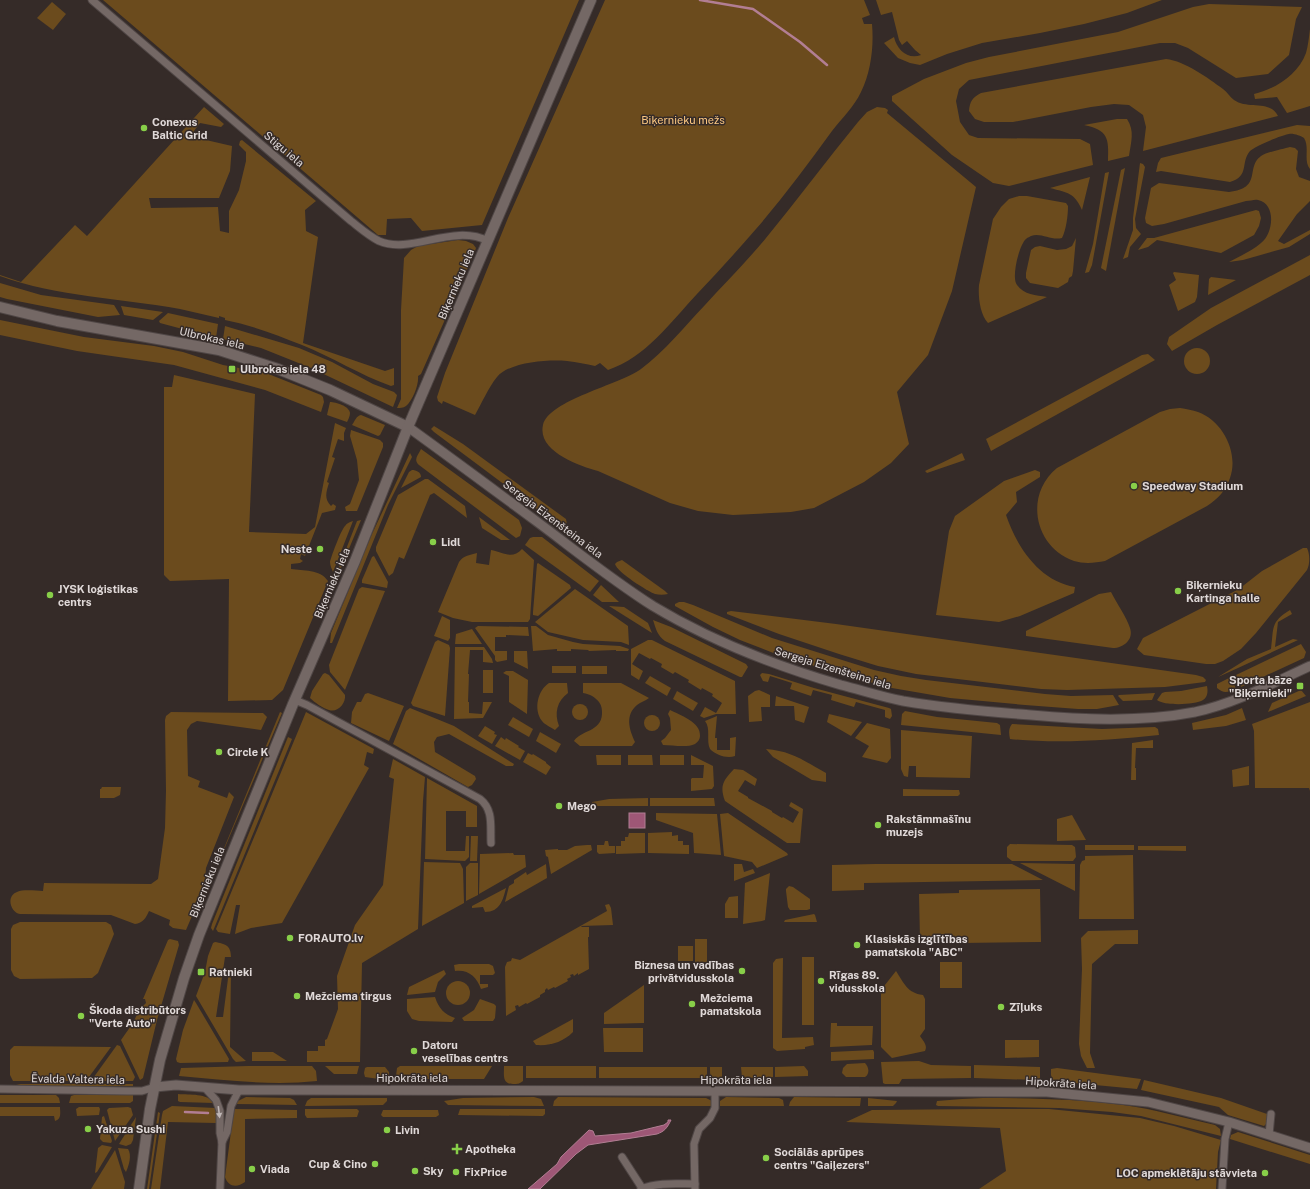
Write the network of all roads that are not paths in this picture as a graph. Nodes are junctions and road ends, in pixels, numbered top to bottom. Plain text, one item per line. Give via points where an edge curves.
1 (92, 0) edge
2 (591, 0) edge
3 (488, 241) junction
4 (0, 307) edge
5 (408, 427) junction
6 (1310, 666) edge
7 (295, 700) junction
8 (491, 843) dead end
9 (155, 1087) junction
10 (205, 1088) junction
11 (0, 1089) edge
12 (239, 1090) junction
13 (715, 1092) junction
14 (1271, 1114) dead end
15 (1229, 1122) junction
16 (1269, 1135) junction
17 (222, 1142) junction
18 (1310, 1148) edge
19 (622, 1157) dead end
20 (695, 1186) edge
21 (139, 1189) edge
22 (220, 1189) edge
23 (642, 1189) edge
24 (1222, 1189) edge

1 - 3 street, Stigu iela via 351,221 378,241 395,245 462,235 476,236
2 - 3 main road, Biķernieku iela
3 - 5 main road, Biķernieku iela
4 - 5 main road, Ulbrokas iela via 57,321 219,350 278,369 330,390
5 - 6 street, Sergeja Eizenšteina iela via 606,574 655,606 694,628 758,657 865,692 934,706 1046,716 1131,718 1187,713 1218,706
5 - 7 main road, Biķernieku iela via 336,607
7 - 8 street via 480,799 490,810
7 - 9 main road, Biķernieku iela via 197,940 162,1053
9 - 10 street, Hipokrāta iela via 168,1085
9 - 11 street, Ēvalda Valtera iela via 142,1091
9 - 21 main road, Biķernieku iela
10 - 12 street, Hipokrāta iela
10 -> 17 street via 218,1105
12 - 13 street, Hipokrāta iela
12 - 17 street via 231,1106 227,1132
13 - 15 street, Hipokrāta iela via 1047,1092 1148,1102
13 - 20 street via 715,1108 710,1118 699,1128 694,1144
14 - 16 street
15 - 16 street, Hipokrāta iela
15 - 24 street via 1225,1139
16 - 18 street, Hipokrāta iela
17 - 22 street
19 - 23 street
20 - 23 street via 660,1184

